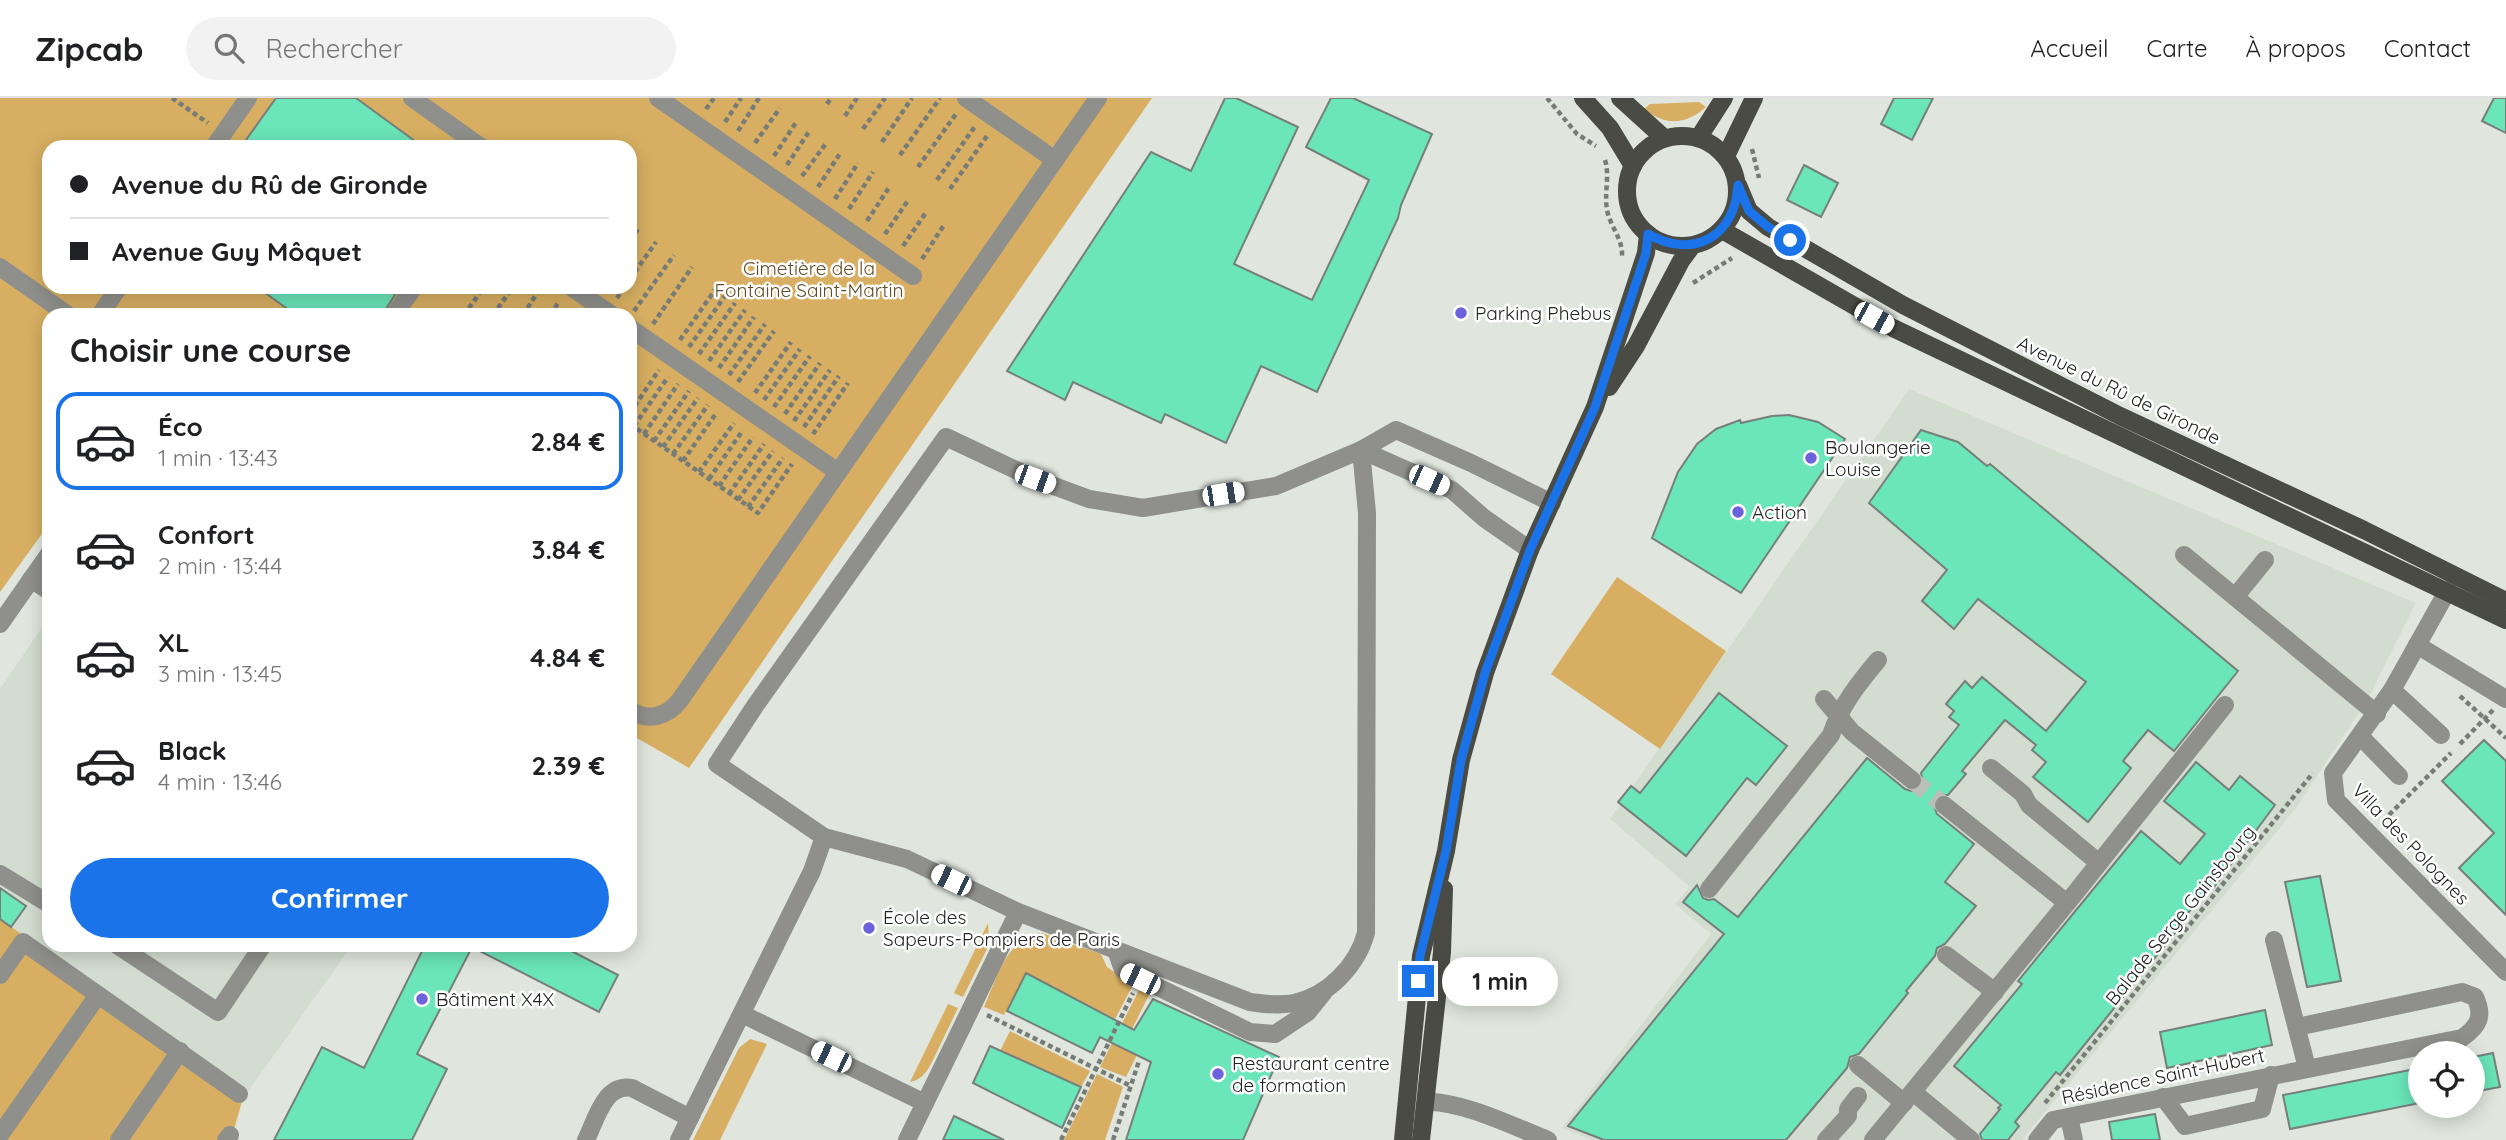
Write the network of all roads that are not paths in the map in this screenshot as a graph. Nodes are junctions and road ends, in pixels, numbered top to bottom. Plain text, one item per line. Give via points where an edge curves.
1 (248, 98) edge
2 (412, 98) edge
3 (658, 98) edge
4 (966, 98) edge
5 (1098, 98) edge
6 (1583, 98) edge
7 (1620, 98) edge
8 (1724, 98) edge
9 (1754, 98) edge
10 (1664, 138) junction
11 (1699, 138) junction
12 (219, 140) edge
13 (471, 140) edge
14 (1726, 156) junction
15 (1055, 160) junction
16 (1633, 166) junction
17 (1738, 185) junction
18 (1722, 230) junction
19 (1648, 234) junction
20 (1692, 246) junction
21 (0, 267) edge
22 (913, 275) road end
23 (581, 294) edge
24 (58, 308) edge
25 (602, 308) edge
26 (637, 332) edge
27 (1595, 407) junction
28 (1361, 450) junction
29 (838, 472) junction
30 (1552, 503) junction
31 (1530, 550) junction
32 (2185, 555) dead end
33 (2265, 560) dead end
34 (42, 564) edge
35 (31, 579) junction
36 (42, 586) edge
37 (2448, 590) junction
38 (2235, 597) junction
39 (2506, 601) edge
40 (2506, 620) edge
41 (0, 624) edge
42 (2417, 645) junction
43 (1878, 660) dead end
44 (2392, 690) junction
45 (1825, 699) dead end
46 (2505, 699) edge
47 (2225, 705) dead end
48 (637, 714) edge
49 (2377, 714) junction
50 (1838, 715) junction
51 (2441, 735) dead end
52 (2360, 736) junction
53 (1991, 768) dead end
54 (2399, 776) dead end
55 (1912, 780) tunnel mouth
56 (1944, 805) tunnel mouth
57 (824, 837) junction
58 (1446, 851) junction
59 (2099, 863) junction
60 (0, 874) edge
61 (1709, 889) dead end
62 (42, 900) edge
63 (2067, 903) junction
64 (1018, 912) junction
65 (2274, 940) dead end
66 (1116, 950) junction
67 (128, 952) edge
68 (258, 952) edge
69 (1946, 956) dead end
70 (2506, 972) edge
71 (0, 975) edge
72 (1327, 989) junction
73 (1995, 992) junction
74 (99, 995) junction
75 (741, 1014) junction
76 (2297, 1027) junction
77 (180, 1051) junction
78 (1858, 1065) dead end
79 (2307, 1068) junction
80 (2271, 1074) junction
81 (239, 1094) dead end
82 (1858, 1096) dead end
83 (2163, 1097) junction
84 (1908, 1098) junction
85 (1426, 1102) junction
86 (925, 1103) junction
87 (2069, 1117) junction
88 (690, 1118) junction
89 (0, 1135) edge
90 (119, 1140) edge
91 (586, 1140) edge
92 (679, 1140) edge
93 (907, 1140) edge
94 (1403, 1140) edge
95 (1421, 1140) edge
96 (1548, 1140) edge
97 (1826, 1140) edge
98 (1873, 1140) edge
99 (1971, 1140) edge
100 (2037, 1140) edge
101 (2074, 1140) edge

1 - 12 street
2 - 13 street
3 - 22 street
4 - 15 street
5 - 15 street
6 - 16 main road via 1610,128
7 - 10 main road
8 - 11 main road
9 - 14 main road
10 - 11 main road
10 - 16 main road via 1646,149
11 - 14 main road
14 - 17 main road
15 - 29 street
16 - 19 main road via 1628,203
17 - 18 main road via 1734,209
17 - 39 main road, Avenue du Rû de Gironde via 1749,211 1768,227 1903,305 2120,416
18 - 20 main road
18 - 37 main road via 1893,328
19 - 20 main road via 1661,242
19 - 27 main road via 1646,253
20 - 27 main road via 1636,346
21 - 24 street
23 - 25 street
26 - 29 street
27 - 30 main road
28 - 30 street via 1396,430
28 - 31 street via 1452,490
28 - 57 street via 1276,486 1143,508 1078,495 946,437 718,764
28 - 72 street via 1367,513 1366,933 1354,960
29 - 48 street via 673,709 656,717
30 - 31 main road
31 - 58 main road via 1461,760
32 - 38 street
33 - 38 street
34 - 35 street
35 - 36 street
35 - 41 street
37 - 40 main road
37 - 42 street, Villa des Polognes
38 - 49 street
42 - 44 street, Villa des Polognes
42 - 46 street
43 - 50 street
44 - 49 street, Villa des Polognes
44 - 51 street
45 - 50 street
47 - 59 street
49 - 52 street, Villa des Polognes
50 - 55 street via 1852,732
50 - 61 street via 1831,734
52 - 54 street
52 - 70 street, Villa des Polognes via 2333,773 2336,800
53 - 59 street
56 - 63 street
57 - 64 street via 907,859
57 - 75 street via 812,871
58 - 85 main road via 1442,953
58 - 94 main road via 1420,956
59 - 63 street
60 - 62 street
63 - 73 street
64 - 66 street
64 - 86 street
65 - 76 street
66 - 72 street via 1250,1002 1294,1003
66 - 72 street via 1123,970 1250,1032 1275,1034 1308,1012
67 - 68 street via 218,1012
69 - 73 street
71 - 74 street via 23,942
73 - 84 street
74 - 77 street
74 - 89 street
75 - 86 street
75 - 88 street
76 - 79 street
76 - 79 street, Résidence Saint-Hubert via 2462,992 2475,997 2480,1007 2474,1030 2462,1038
77 - 81 street
77 - 90 street
78 - 84 street
79 - 80 street, Résidence Saint-Hubert
80 - 83 street, Résidence Saint-Hubert
80 - 83 street via 2262,1109 2185,1126
82 - 97 street via 1848,1116
83 - 87 street, Résidence Saint-Hubert
84 - 98 street
84 - 99 street
85 - 95 main road
85 - 96 street via 1461,1107
86 - 93 street
87 - 100 street, Résidence Saint-Hubert via 2053,1120
87 - 101 street
88 - 91 street via 622,1086 609,1093
88 - 92 street

